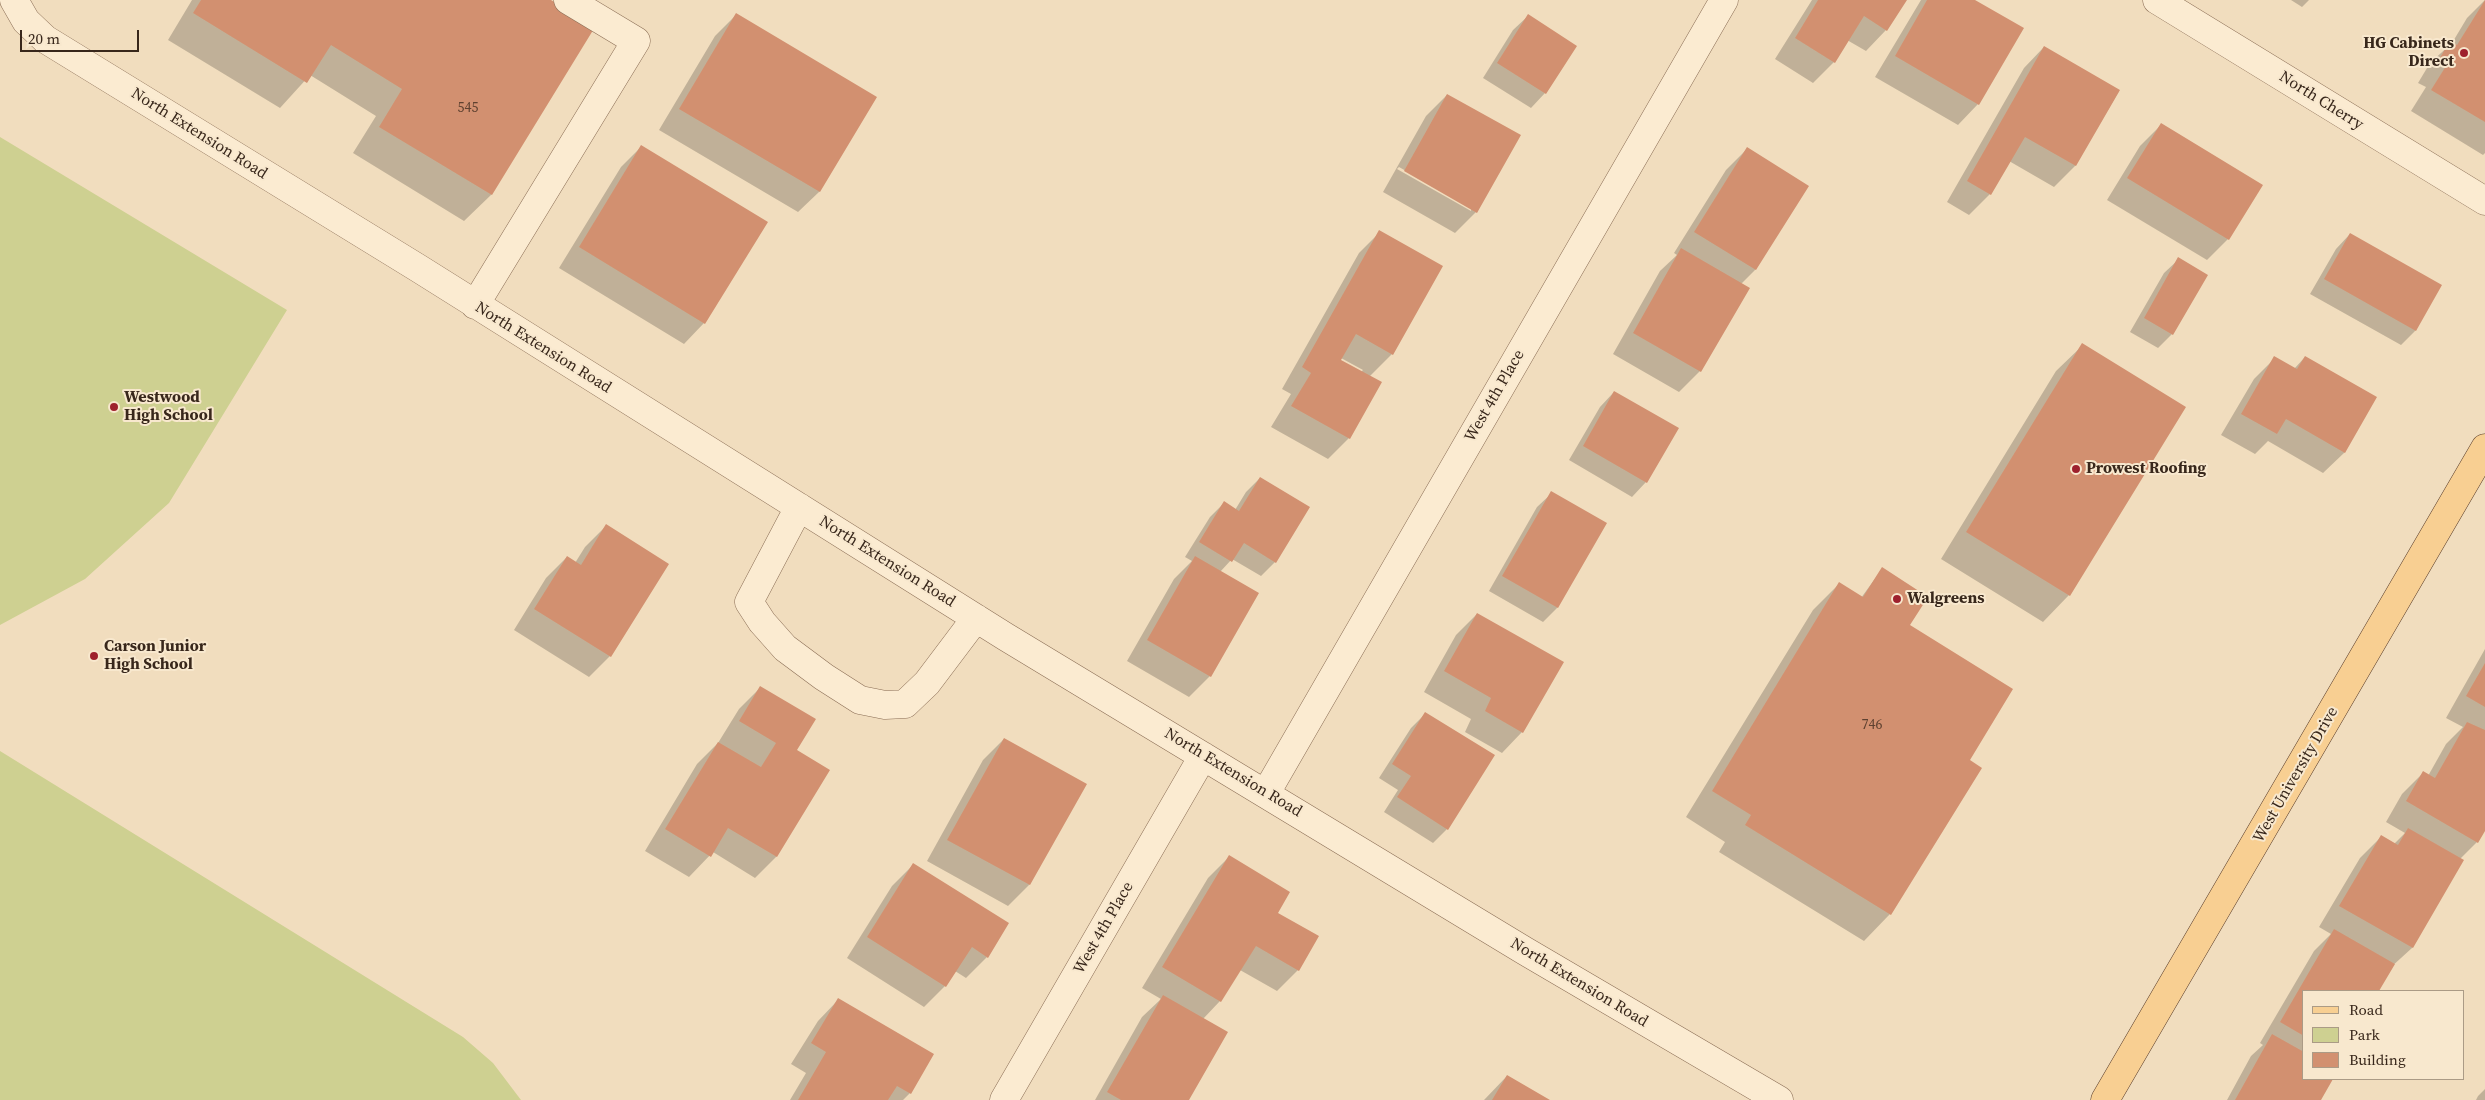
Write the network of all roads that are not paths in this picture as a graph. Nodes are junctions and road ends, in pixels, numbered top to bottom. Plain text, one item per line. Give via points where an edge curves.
1 (14, 0) edge
2 (568, 0) edge
3 (1724, 0) edge
4 (2157, 0) edge
5 (2485, 201) edge
6 (475, 305) junction
7 (2485, 448) edge
8 (799, 507) junction
9 (976, 618) junction
10 (1203, 756) junction
11 (1266, 793) junction
12 (1004, 1100) edge
13 (1778, 1100) edge
14 (2105, 1100) edge

1 - 6 street, North Extension Road via 26,21 45,39
2 - 6 street via 636,41
3 - 11 street, West 4th Place
4 - 5 street, North Cherry
6 - 8 street, North Extension Road
7 - 14 main road, West University Drive
8 - 9 street, North Extension Road
8 - 9 street via 749,602 785,648 860,700 885,706 905,704 927,683
9 - 10 street, North Extension Road
10 - 11 street, North Extension Road
10 - 12 street, West 4th Place
11 - 13 street, North Extension Road

